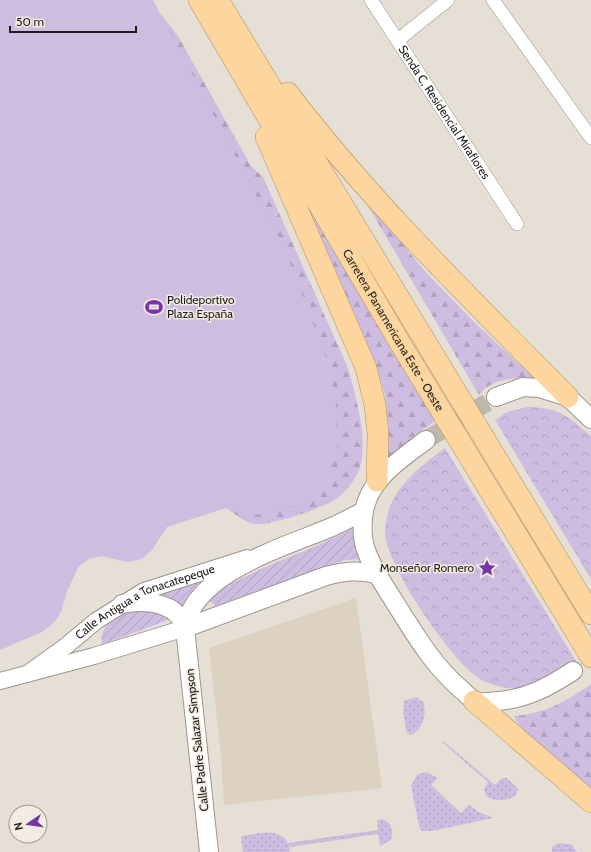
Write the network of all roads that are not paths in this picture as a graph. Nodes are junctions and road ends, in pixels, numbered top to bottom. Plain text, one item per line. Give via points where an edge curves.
1 (195, 0) edge
2 (199, 0) edge
3 (371, 0) edge
4 (448, 0) edge
5 (493, 0) edge
6 (221, 5) edge
7 (398, 40) junction
8 (591, 138) edge
9 (517, 224) dead end
10 (496, 396) tunnel mouth
11 (568, 397) junction
12 (591, 420) edge
13 (426, 440) tunnel mouth
14 (377, 481) junction
15 (364, 511) junction
16 (274, 549) junction
17 (377, 574) junction
18 (122, 604) junction
19 (591, 614) edge
20 (185, 628) junction
21 (591, 657) edge
22 (574, 671) dead end
23 (27, 674) junction
24 (0, 681) edge
25 (474, 701) junction
26 (591, 802) edge
27 (209, 852) edge

1 - 14 highway via 272,150 366,368 378,433
2 - 21 highway, Carretera Panamericana Este - Oeste via 400,343
3 - 7 street, Senda C, Residencial Miraflores
4 - 7 street
5 - 8 street
6 - 11 highway via 328,145 424,252
6 - 19 highway, Carretera Panamericana Este - Oeste
7 - 9 street, Senda C, Residencial Miraflores
10 - 11 main road via 523,387 539,388
11 - 12 main road
13 - 14 main road
14 - 15 main road
15 - 16 main road, Calle Antigua a Tonacatepeque via 335,526
15 - 17 main road via 363,536 366,550
16 - 18 street, Calle Antigua a Tonacatepeque via 157,587
16 - 20 main road, Calle Antigua a Tonacatepeque via 229,573 202,594 192,605
17 - 20 main road, Calle Antigua a Tonacatepeque via 360,570 326,576
17 - 25 main road via 435,663 451,682
18 - 20 main road via 149,602 171,610 179,616
18 - 23 street, Calle Antigua a Tonacatepeque
20 - 23 street, Calle Antigua a Tonacatepeque
20 - 27 main road, Calle Padre Salazar Simpson
22 - 25 main road via 534,694 509,700
23 - 24 street, Calle Antigua a Tonacatepeque
25 - 26 highway

